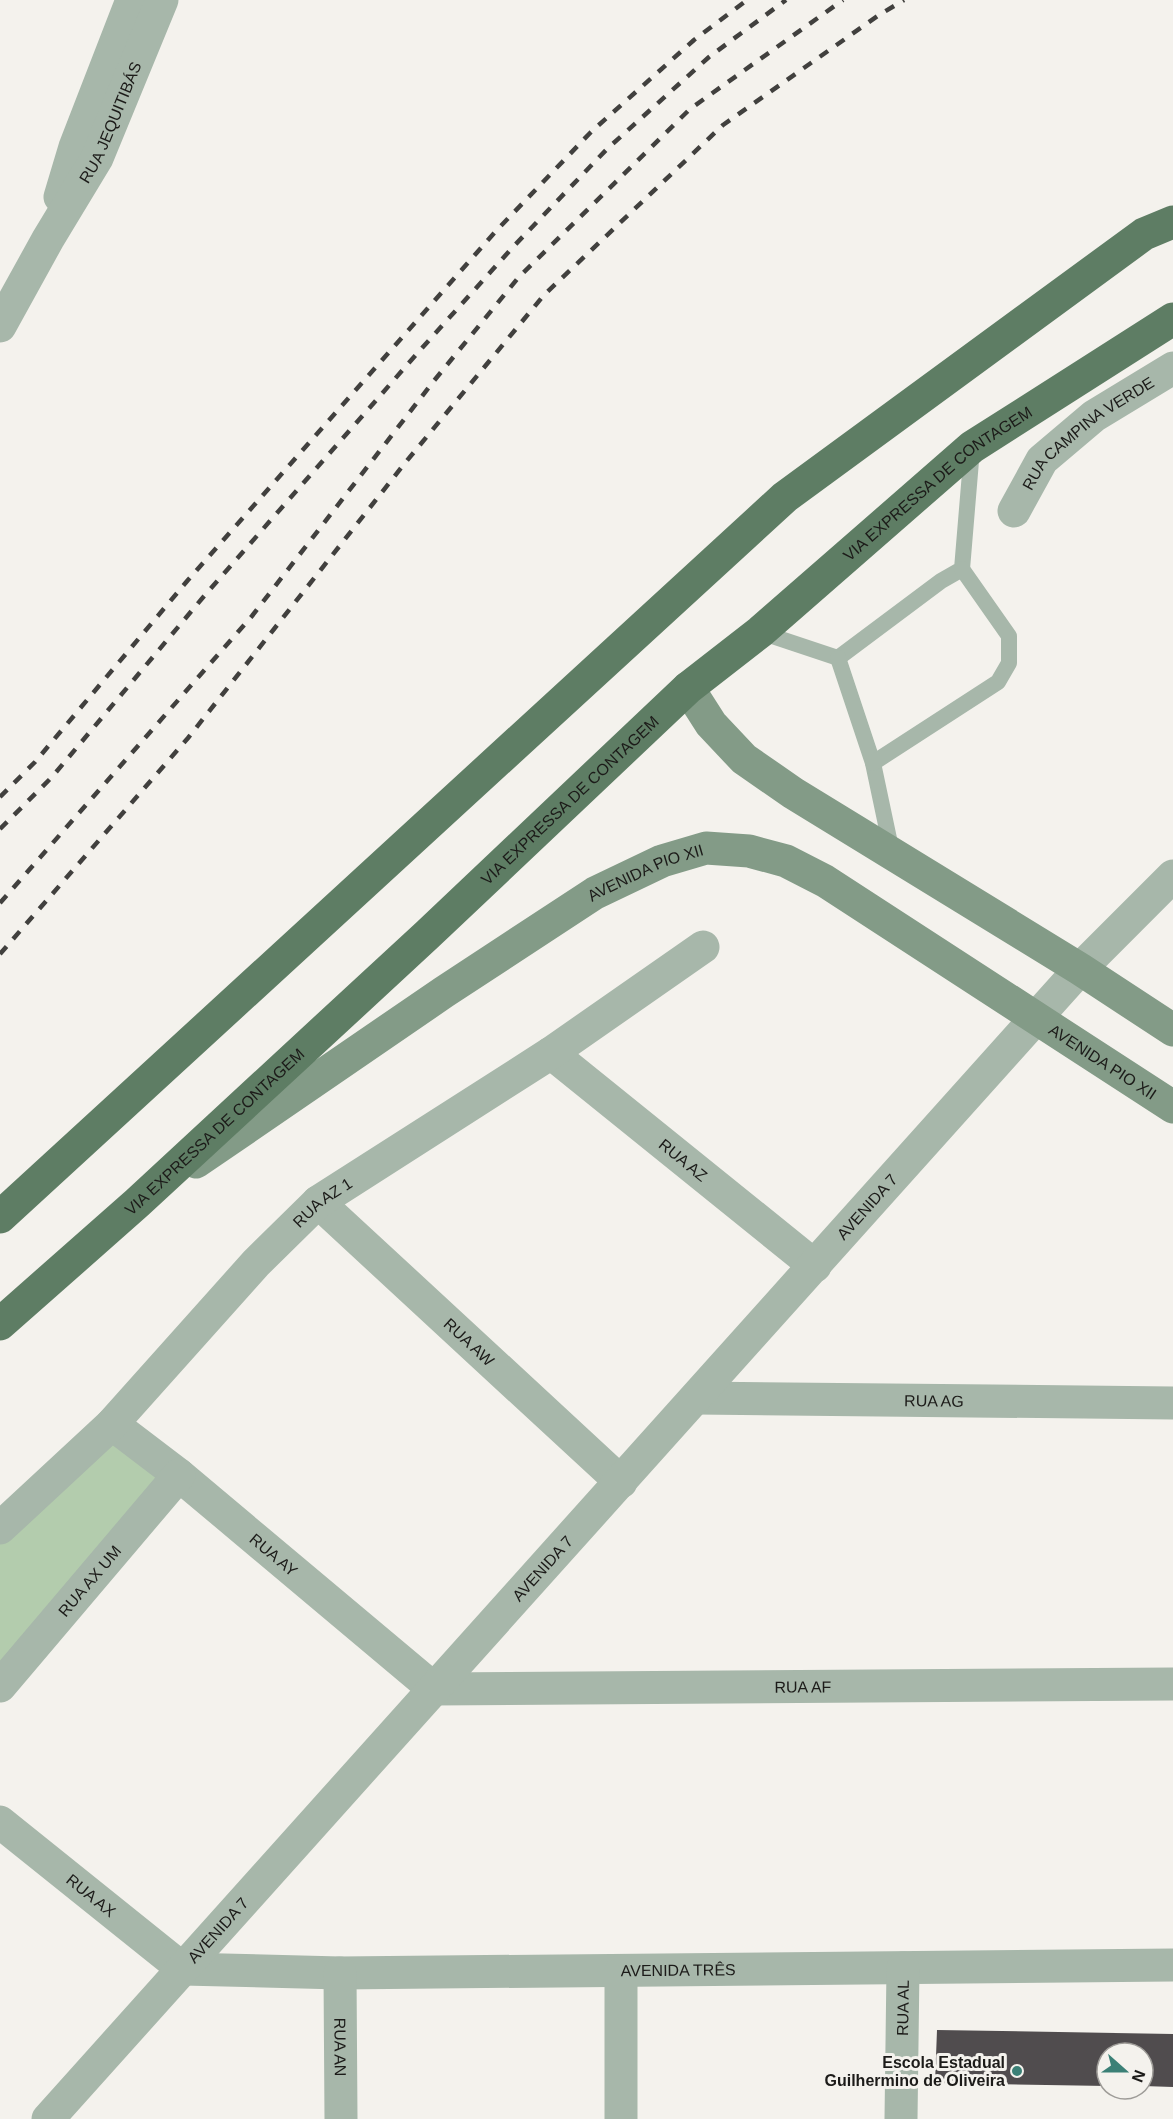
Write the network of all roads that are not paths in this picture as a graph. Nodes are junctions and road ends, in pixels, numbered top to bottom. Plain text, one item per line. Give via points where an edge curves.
1 (132, 0) edge
2 (162, 0) edge
3 (1173, 222) edge
4 (48, 239) junction
5 (1173, 319) edge
6 (0, 326) edge
7 (1173, 368) edge
8 (972, 447) junction
9 (1014, 511) dead end
10 (962, 568) junction
11 (760, 632) junction
12 (838, 658) junction
13 (688, 688) junction
14 (873, 763) junction
15 (892, 854) junction
16 (1173, 876) edge
17 (703, 947) dead end
18 (1080, 969) junction
19 (1036, 1020) junction
20 (1173, 1030) edge
21 (551, 1053) junction
22 (1173, 1107) edge
23 (318, 1202) junction
24 (137, 1203) junction
25 (0, 1217) edge
26 (815, 1266) junction
27 (0, 1324) edge
28 (696, 1398) junction
29 (1173, 1403) edge
30 (112, 1424) junction
31 (179, 1475) junction
32 (621, 1482) junction
33 (0, 1528) edge
34 (1173, 1684) edge
35 (0, 1686) edge
36 (434, 1689) junction
37 (0, 1822) edge
38 (1173, 1965) edge
39 (903, 1968) junction
40 (183, 1969) junction
41 (621, 1971) junction
42 (340, 1973) junction
43 (52, 2117) edge
44 (341, 2119) edge
45 (621, 2119) edge
46 (901, 2119) edge

1 - 4 street, RUA JEQUITIBÁS via 75,147
2 - 4 street, RUA JEQUITIBÁS via 97,158
3 - 25 highway via 1144,234 785,496
4 - 6 street, RUA JEQUITIBÁS
5 - 8 highway, VIA EXPRESSA DE CONTAGEM
7 - 9 street, RUA CAMPINA VERDE via 1094,416 1042,460
8 - 10 lane
8 - 11 highway, VIA EXPRESSA DE CONTAGEM
10 - 12 lane
10 - 14 lane via 1009,636 1009,663 998,682
11 - 12 lane
11 - 13 highway, VIA EXPRESSA DE CONTAGEM
12 - 14 lane
13 - 15 main road via 711,724 744,759
13 - 24 highway, VIA EXPRESSA DE CONTAGEM
14 - 15 lane
15 - 18 main road
16 - 18 street, AVENIDA 7
17 - 21 street, RUA AZ 1
18 - 19 street, AVENIDA 7
18 - 20 main road
19 - 22 main road, AVENIDA PIO XII
19 - 24 main road, AVENIDA PIO XII via 825,881 786,861 749,851 706,848 662,861 595,893
19 - 26 street, AVENIDA 7
21 - 23 street, RUA AZ 1
21 - 26 street, RUA AZ
23 - 30 street, RUA AZ 1 via 256,1263
23 - 32 street, RUA AW
24 - 27 highway, VIA EXPRESSA DE CONTAGEM
26 - 28 street, AVENIDA 7
28 - 29 street, RUA AG
28 - 32 street, AVENIDA 7
30 - 31 street, RUA AY
30 - 33 street, RUA AZ 1
31 - 35 street, RUA AX UM
31 - 36 street, RUA AY
32 - 36 street, AVENIDA 7
34 - 36 street, RUA AF
36 - 40 street, AVENIDA 7
37 - 40 street, RUA AX
38 - 39 street, AVENIDA TRÊS
39 - 41 street, AVENIDA TRÊS
39 - 46 street, RUA AL
40 - 42 street, AVENIDA TRÊS
40 - 43 street, AVENIDA 7
41 - 42 street, AVENIDA TRÊS
41 - 45 street
42 - 44 street, RUA AN

